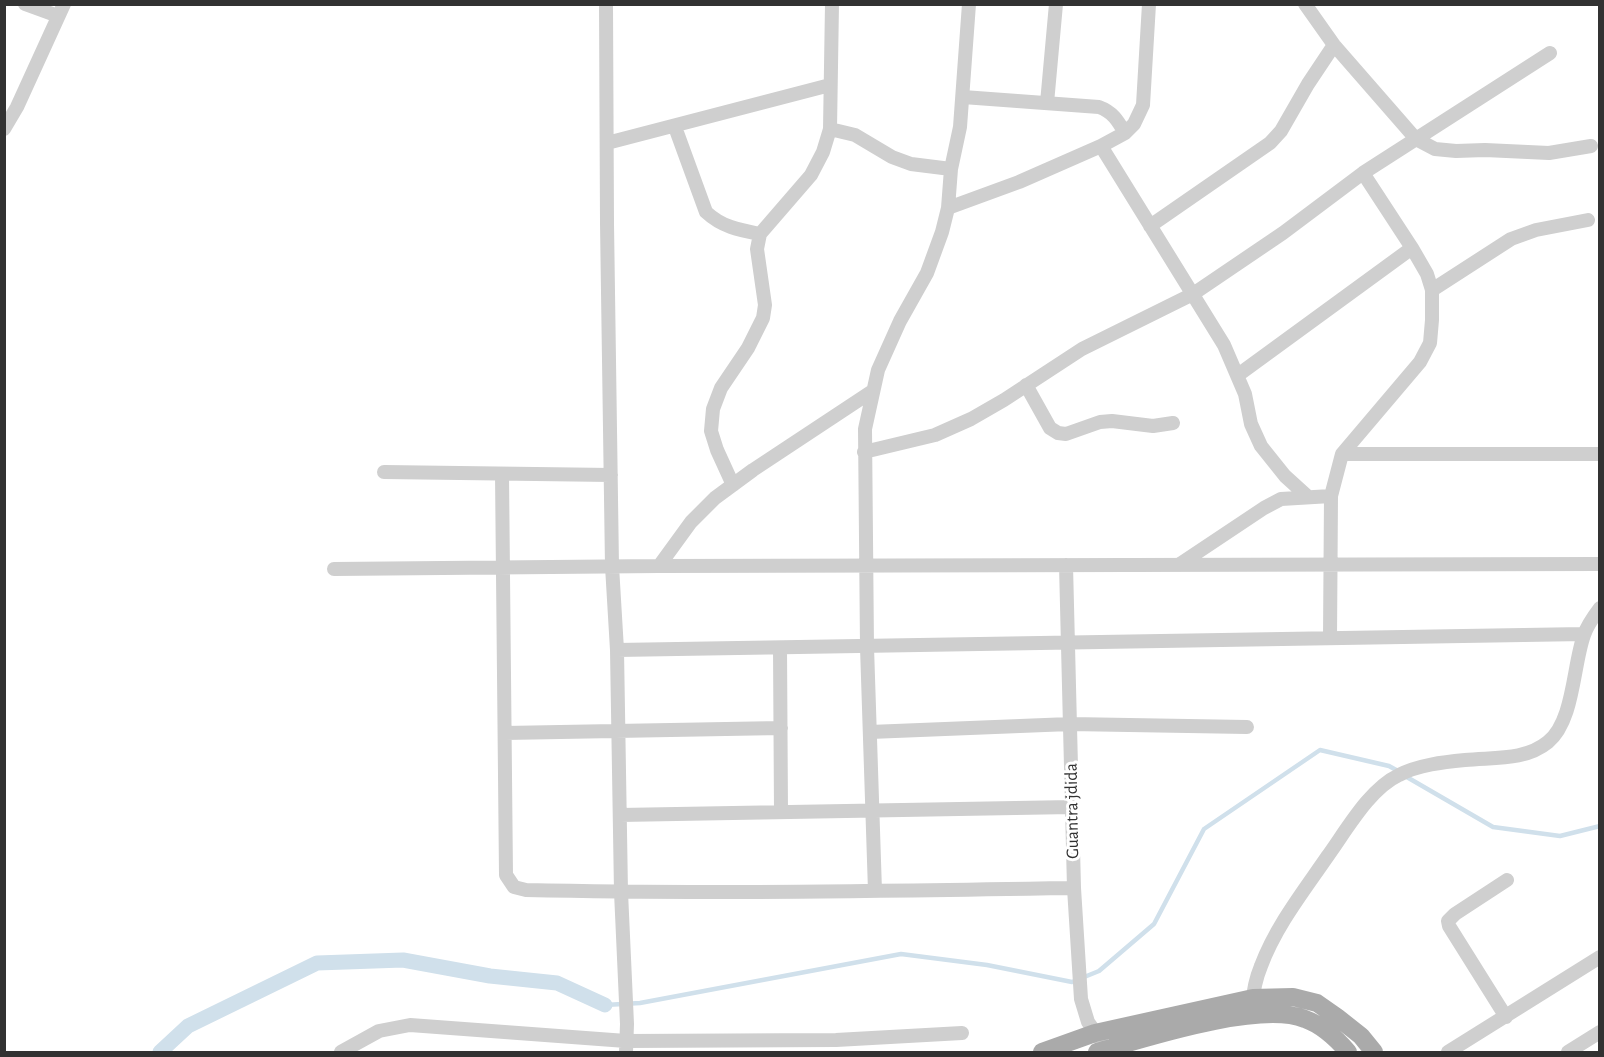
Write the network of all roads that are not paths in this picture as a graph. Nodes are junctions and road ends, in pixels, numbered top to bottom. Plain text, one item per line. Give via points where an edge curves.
1 (25, 4) edge
2 (606, 4) edge
3 (832, 4) edge
4 (969, 4) edge
5 (1056, 4) edge
6 (1149, 4) edge
7 (1305, 4) edge
8 (61, 10) edge
9 (1334, 45) junction
10 (1550, 53) dead end
11 (830, 85) junction
12 (963, 97) junction
13 (1047, 103) junction
14 (11, 104) edge
15 (675, 127) junction
16 (4, 129) edge
17 (830, 129) junction
18 (1125, 133) junction
19 (1416, 139) junction
20 (607, 143) junction
21 (1101, 146) junction
22 (1591, 146) dead end
23 (951, 169) junction
24 (1363, 173) junction
25 (948, 208) junction
26 (1588, 220) dead end
27 (1150, 226) junction
28 (760, 234) junction
29 (1412, 248) junction
30 (1432, 290) junction
31 (1193, 294) junction
32 (1238, 375) junction
33 (1026, 385) junction
34 (871, 392) junction
35 (1173, 423) dead end
36 (864, 452) junction
37 (1342, 454) junction
38 (1599, 454) edge
39 (384, 472) dead end
40 (502, 474) junction
41 (611, 475) junction
42 (733, 485) junction
43 (1307, 496) junction
44 (1331, 496) junction
45 (1180, 564) junction
46 (1599, 564) edge
47 (868, 565) junction
48 (1066, 565) junction
49 (1331, 565) junction
50 (612, 566) junction
51 (659, 566) junction
52 (502, 567) junction
53 (334, 569) dead end
54 (1599, 608) edge
55 (1584, 634) junction
56 (1330, 637) junction
57 (1068, 643) junction
58 (867, 647) junction
59 (780, 648) junction
60 (617, 650) junction
61 (1070, 724) junction
62 (1247, 727) dead end
63 (781, 728) junction
64 (619, 731) junction
65 (870, 732) junction
66 (505, 734) junction
67 (1072, 807) junction
68 (873, 811) junction
69 (781, 812) junction
70 (621, 815) junction
71 (1508, 880) dead end
72 (1074, 888) junction
73 (875, 891) junction
74 (621, 892) junction
75 (1599, 957) edge
76 (1252, 1006) junction
77 (1506, 1017) junction
78 (1599, 1032) edge
79 (962, 1033) dead end
80 (1095, 1034) junction
81 (626, 1047) edge
82 (1106, 1051) edge
83 (341, 1053) edge
84 (1042, 1053) edge
85 (1348, 1053) edge
86 (1374, 1053) edge
87 (1448, 1053) edge
88 (1568, 1053) edge

1 - 8 street
2 - 20 street
3 - 11 street
4 - 12 street
5 - 13 street
6 - 18 street via 1143,105
7 - 9 street
8 - 14 street
9 - 19 street
9 - 27 street via 1270,143
10 - 19 street
11 - 15 street
11 - 17 street
12 - 13 street
12 - 23 street
13 - 18 street via 1108,110
14 - 16 street
15 - 20 street
15 - 28 street via 706,212 731,228
17 - 23 street via 855,135 911,164
17 - 28 street via 811,175
18 - 21 street
19 - 22 street via 1435,149 1456,151 1549,153
19 - 24 street
20 - 41 street
21 - 25 street
21 - 27 street
23 - 25 street
24 - 29 street
24 - 31 street
25 - 34 street via 927,273 887,350
26 - 30 street via 1511,239
27 - 31 street
28 - 42 street via 763,318 712,409 711,431
29 - 30 street
29 - 32 street
30 - 37 street via 1430,343 1420,362
31 - 32 street
31 - 33 street via 1082,350
32 - 43 street via 1261,446
33 - 35 street via 1050,428 1058,433 1100,422 1153,426
33 - 36 street via 971,419 934,435
34 - 36 street
34 - 42 street
36 - 47 street
37 - 38 street
37 - 44 street
39 - 40 street
40 - 41 street
40 - 52 street
41 - 50 street
42 - 51 street via 691,522
43 - 44 street
43 - 45 street via 1272,503
44 - 49 street
45 - 48 street
45 - 49 street
46 - 49 street
47 - 48 street
47 - 51 street
47 - 58 street
48 - 57 street, Guantra jdida
49 - 56 street
50 - 51 street
50 - 52 street
50 - 60 street
52 - 53 street
52 - 66 street
54 - 55 street
55 - 56 street
55 - 76 street via 1566,711 1551,740 1513,757 1425,766 1398,775 1363,806 1278,931 1261,966
56 - 57 street
57 - 58 street
57 - 61 street, Guantra jdida
58 - 59 street
58 - 65 street
59 - 60 street
59 - 63 street
60 - 64 street
61 - 62 street
61 - 65 street
61 - 67 street, Guantra jdida
63 - 64 street
63 - 69 street
64 - 66 street
64 - 70 street
65 - 68 street
66 - 74 street via 506,876 514,887
67 - 68 street
67 - 72 street, Guantra jdida
68 - 69 street
68 - 73 street
69 - 70 street
70 - 74 street
71 - 77 street via 1448,921
72 - 73 street
72 - 80 street, Guantra jdida via 1081,999
73 - 74 street
74 - 81 street
75 - 77 street
76 - 80 main road
76 - 82 main road
76 - 85 main road via 1304,1018 1325,1029
76 - 86 main road via 1293,997 1317,1003 1361,1036
77 - 87 street
78 - 88 street
79 - 81 street
80 - 82 street, Guantra jdida
80 - 84 main road
81 - 83 street via 410,1025 379,1031

